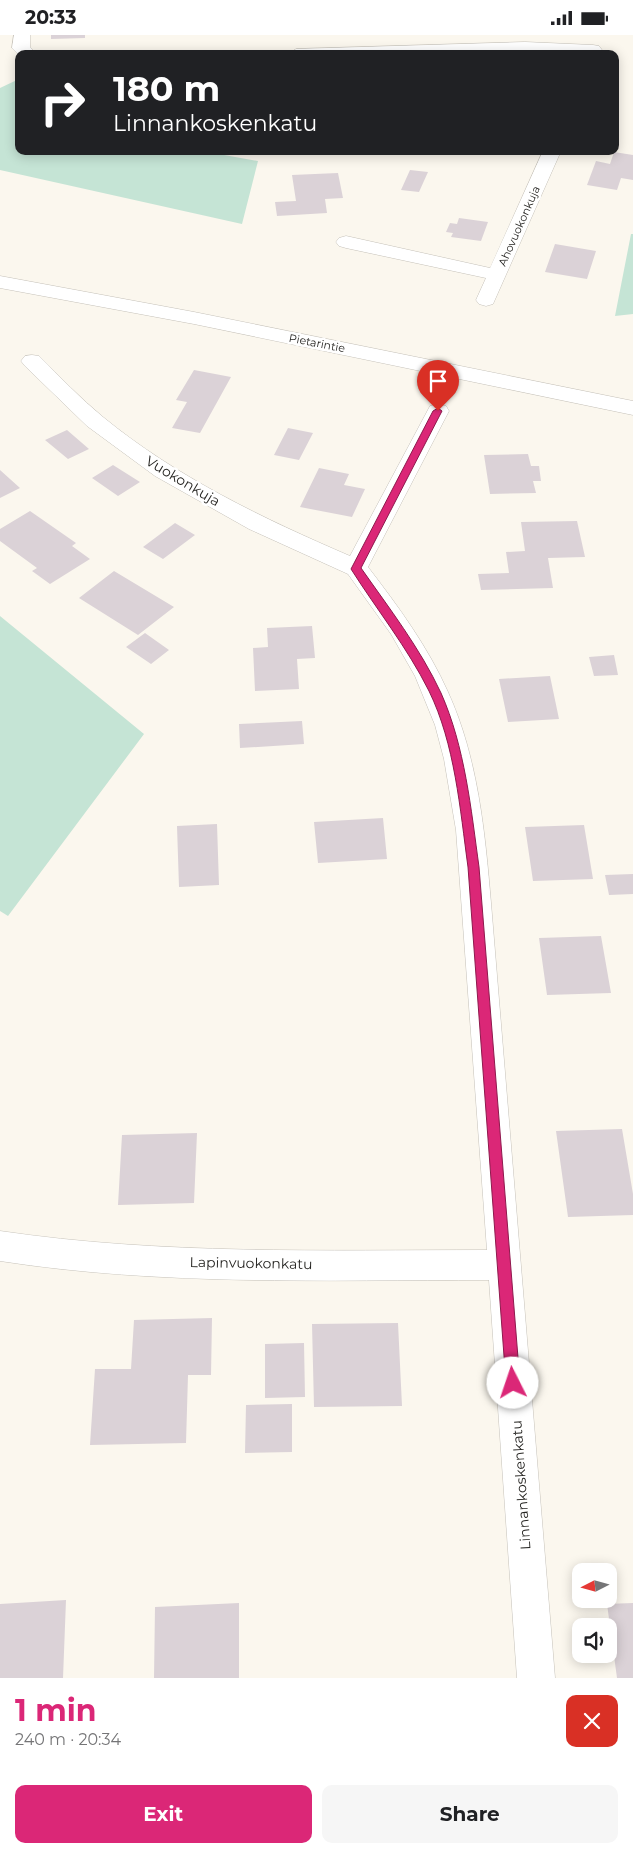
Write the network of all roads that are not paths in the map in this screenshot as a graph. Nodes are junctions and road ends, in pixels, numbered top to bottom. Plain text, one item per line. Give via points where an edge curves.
1 (22, 35) edge
2 (594, 46) edge
3 (24, 50) edge
4 (427, 50) edge
5 (550, 155) edge
6 (346, 242) dead end
7 (497, 275) junction
8 (0, 282) edge
9 (486, 300) dead end
10 (32, 361) dead end
11 (633, 408) edge
12 (438, 411) dead end
13 (356, 569) junction
14 (0, 1246) edge
15 (504, 1265) junction
16 (536, 1678) edge

1 - 3 street
2 - 4 street
5 - 7 street, Ahovuokonkuja
6 - 7 street
7 - 9 street, Ahovuokonkuja
8 - 11 street, Pietarintie via 194,318
10 - 13 street, Vuokonkuja via 103,429 174,479 266,528
12 - 13 street
13 - 15 street, Linnankoskenkatu via 408,643 436,693 462,788 474,876
14 - 15 street, Lapinvuokonkatu via 60,1255 154,1261
15 - 16 street, Linnankoskenkatu

